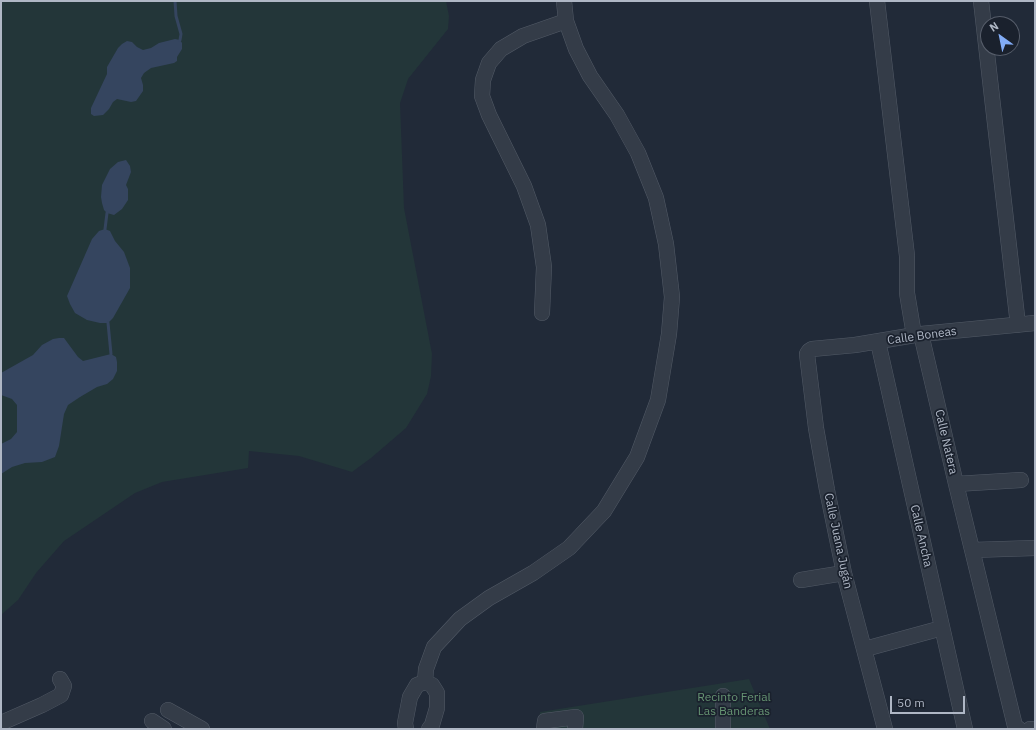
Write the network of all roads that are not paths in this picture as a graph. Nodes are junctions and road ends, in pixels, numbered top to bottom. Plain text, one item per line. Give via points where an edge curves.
1 (564, 1) edge
2 (877, 1) edge
3 (981, 1) edge
4 (566, 21) junction
5 (542, 313) dead end
6 (1035, 323) edge
7 (1018, 325) junction
8 (917, 334) junction
9 (878, 342) junction
10 (809, 351) joint
11 (1021, 480) dead end
12 (956, 484) junction
13 (1035, 548) edge
14 (972, 550) junction
15 (844, 573) junction
16 (801, 580) dead end
17 (942, 628) junction
18 (865, 649) junction
19 (60, 679) dead end
20 (425, 682) junction
21 (722, 696) dead end
22 (168, 710) dead end
23 (1, 723) edge
24 (1035, 728) edge
25 (202, 729) edge
26 (406, 729) edge
27 (430, 729) edge
28 (544, 729) edge
29 (575, 729) edge
30 (722, 729) edge
31 (885, 729) edge
32 (965, 729) edge
33 (1018, 729) edge
34 (1030, 729) edge

1 - 4 street
2 - 8 street, Calle Natera via 907,256 907,293
3 - 7 street
4 - 5 street via 523,36 501,49 489,63 483,80 482,96 489,115 524,186 538,225 544,267
4 - 20 street via 576,49 590,76 617,115 638,153 656,198 666,244 672,298 658,400 637,457 604,511 570,548 460,619 434,648 426,669
6 - 7 street, Calle Boneas
7 - 8 street, Calle Boneas
8 - 9 street, Calle Boneas
8 - 12 street, Calle Natera
9 - 10 street, Calle Boneas
9 - 17 street, Calle Ancha
10 - 15 street, Calle Juana Jugán via 807,354 816,428
11 - 12 street
12 - 14 street, Calle Natera
13 - 14 street
14 - 33 street, Calle Natera via 1015,726
15 - 16 street
15 - 18 street, Calle Juana Jugán
17 - 18 street
17 - 32 street, Calle Ancha
18 - 31 street, Calle Juana Jugán
19 - 23 street via 64,686 61,696
20 - 26 street via 417,685 410,697
20 - 27 street via 432,685 437,694 437,708
21 - 30 street
22 - 25 street
24 - 34 street
28 - 29 street via 545,721 576,717

